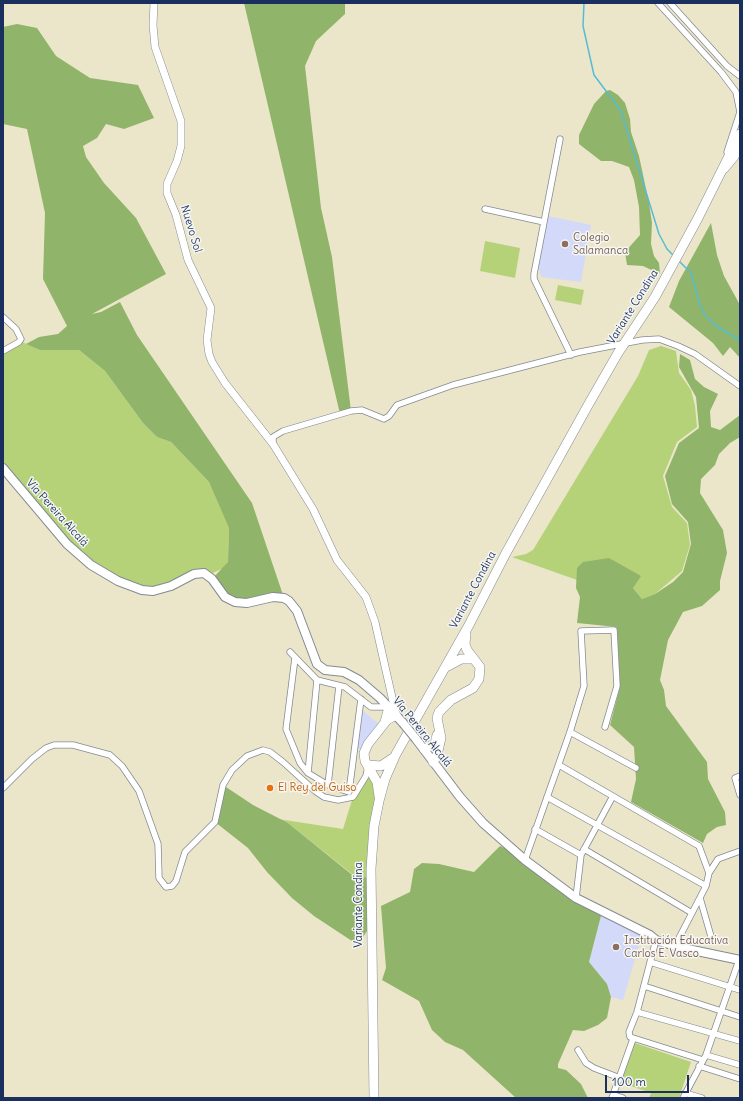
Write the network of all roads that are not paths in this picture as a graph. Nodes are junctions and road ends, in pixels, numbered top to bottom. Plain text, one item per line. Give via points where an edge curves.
1 (154, 3) edge
2 (658, 3) edge
3 (670, 3) edge
4 (727, 66) junction
5 (721, 72) junction
6 (740, 76) edge
7 (740, 134) edge
8 (560, 139) dead end
9 (740, 147) edge
10 (722, 172) junction
11 (485, 209) dead end
12 (544, 222) junction
13 (3, 317) edge
14 (626, 342) junction
15 (3, 351) edge
16 (571, 355) junction
17 (740, 386) edge
18 (273, 444) junction
19 (3, 468) edge
20 (469, 625) junction
21 (290, 652) dead end
22 (295, 658) junction
23 (474, 659) junction
24 (444, 670) junction
25 (317, 680) junction
26 (339, 686) junction
27 (393, 694) junction
28 (361, 699) junction
29 (389, 707) junction
30 (396, 715) junction
31 (385, 723) junction
32 (438, 727) junction
33 (605, 727) dead end
34 (570, 732) junction
35 (424, 749) junction
36 (396, 754) junction
37 (433, 762) junction
38 (368, 765) junction
39 (559, 765) junction
40 (636, 768) dead end
41 (308, 773) junction
42 (740, 776) edge
43 (328, 785) junction
44 (3, 788) edge
45 (740, 795) edge
46 (613, 796) junction
47 (547, 797) junction
48 (378, 801) junction
49 (597, 825) junction
50 (535, 829) junction
51 (740, 851) edge
52 (583, 852) junction
53 (525, 860) junction
54 (709, 873) junction
55 (706, 886) junction
56 (576, 898) junction
57 (700, 898) junction
58 (692, 913) junction
59 (656, 940) junction
60 (712, 940) dead end
61 (678, 947) junction
62 (650, 962) junction
63 (739, 962) edge
64 (644, 986) junction
65 (730, 987) junction
66 (740, 990) edge
67 (637, 1012) junction
68 (722, 1012) junction
69 (740, 1017) edge
70 (714, 1034) junction
71 (633, 1039) junction
72 (740, 1041) edge
73 (578, 1050) dead end
74 (705, 1057) junction
75 (740, 1065) edge
76 (699, 1066) junction
77 (620, 1078) junction
78 (740, 1079) edge
79 (684, 1095) edge
80 (613, 1097) edge
81 (374, 1098) edge
82 (623, 1098) edge
83 (702, 1098) edge

1 - 18 street, Nuevo Sol via 155,47 181,121 181,146 167,184 167,193 176,215 188,260 211,308 207,340 209,354 225,382
2 - 5 street
3 - 4 street
4 - 5 street
4 - 6 street
5 - 10 street via 736,92 740,112
7 - 10 highway, Variante Condina
8 - 12 street
9 - 10 street
10 - 14 highway, Variante Condina via 655,298
11 - 12 street
12 - 16 street via 534,279
13 - 15 street via 16,329 21,339
14 - 16 street
14 - 17 street via 654,339 670,342 695,354
14 - 20 highway, Variante Condina via 583,414
16 - 18 street via 453,385 397,405 384,419 366,411 355,410 288,429 274,436
18 - 27 street, Nuevo Sol via 313,509 337,560 366,597
19 - 29 main road, Vía Pereira Alcalá via 71,548 118,581 142,590 154,591 171,586 194,574 204,573 212,579 225,597 235,602 247,603 273,597 289,601 297,611 317,664 325,670 344,672 359,680
20 - 23 highway via 465,644
20 - 24 highway, Variante Condina
21 - 22 street
22 - 25 street
22 - 41 street via 286,729 300,763
23 - 24 highway via 456,661
23 - 32 highway via 480,668 479,680 472,688 443,706 437,718
24 - 36 highway, Variante Condina
25 - 26 street
25 - 41 street
26 - 28 street via 345,687
26 - 43 street
27 - 29 street
27 - 30 street, Nuevo Sol
28 - 29 street via 371,707
28 - 43 street via 349,792
29 - 30 main road, Vía Pereira Alcalá
29 - 31 highway
30 - 31 highway
30 - 35 main road, Vía Pereira Alcalá, bridge
31 - 38 highway via 366,748 364,757
32 - 35 highway via 435,744
32 - 37 highway via 441,738
33 - 34 street via 616,686 614,630 581,631 584,686
34 - 39 street
34 - 40 street
35 - 37 main road, Vía Pereira Alcalá
36 - 38 highway via 381,766
36 - 48 highway, Variante Condina
37 - 53 main road, Vía Pereira Alcalá via 483,823
38 - 44 street via 366,776 353,797 338,800 324,797 315,791 270,752 263,750 247,756 232,770 223,785 215,822 185,852 176,881 172,886 166,887 160,878 158,844 139,791 122,766 110,755 73,745 54,745 32,759
38 - 48 highway via 377,782
39 - 46 street
39 - 47 street
41 - 43 street
42 - 45 street via 735,778
46 - 49 street
46 - 54 street via 699,846
47 - 49 street
47 - 50 street
48 - 81 highway, Variante Condina via 372,840 371,884
49 - 52 street
49 - 55 street
50 - 52 street
50 - 53 street
51 - 54 street via 718,859
52 - 56 street
52 - 58 street
53 - 56 main road, Vía Pereira Alcalá
54 - 55 street
55 - 57 street
56 - 59 main road, Vía Pereira Alcalá
57 - 58 street
57 - 60 street
58 - 61 street via 679,938
59 - 61 main road, Vía Pereira Alcalá
59 - 62 street
61 - 63 main road, Vía Pereira Alcalá
62 - 64 street
62 - 65 street
63 - 65 street
64 - 67 street
64 - 68 street
65 - 66 street
65 - 68 street
67 - 70 street
67 - 71 street via 629,1032
68 - 69 street
68 - 70 street
70 - 72 street
70 - 74 street
71 - 74 street
71 - 77 street
73 - 77 street via 586,1063
74 - 75 street
74 - 76 street
76 - 78 street
76 - 79 street
77 - 80 street
79 - 83 street
80 - 82 street

